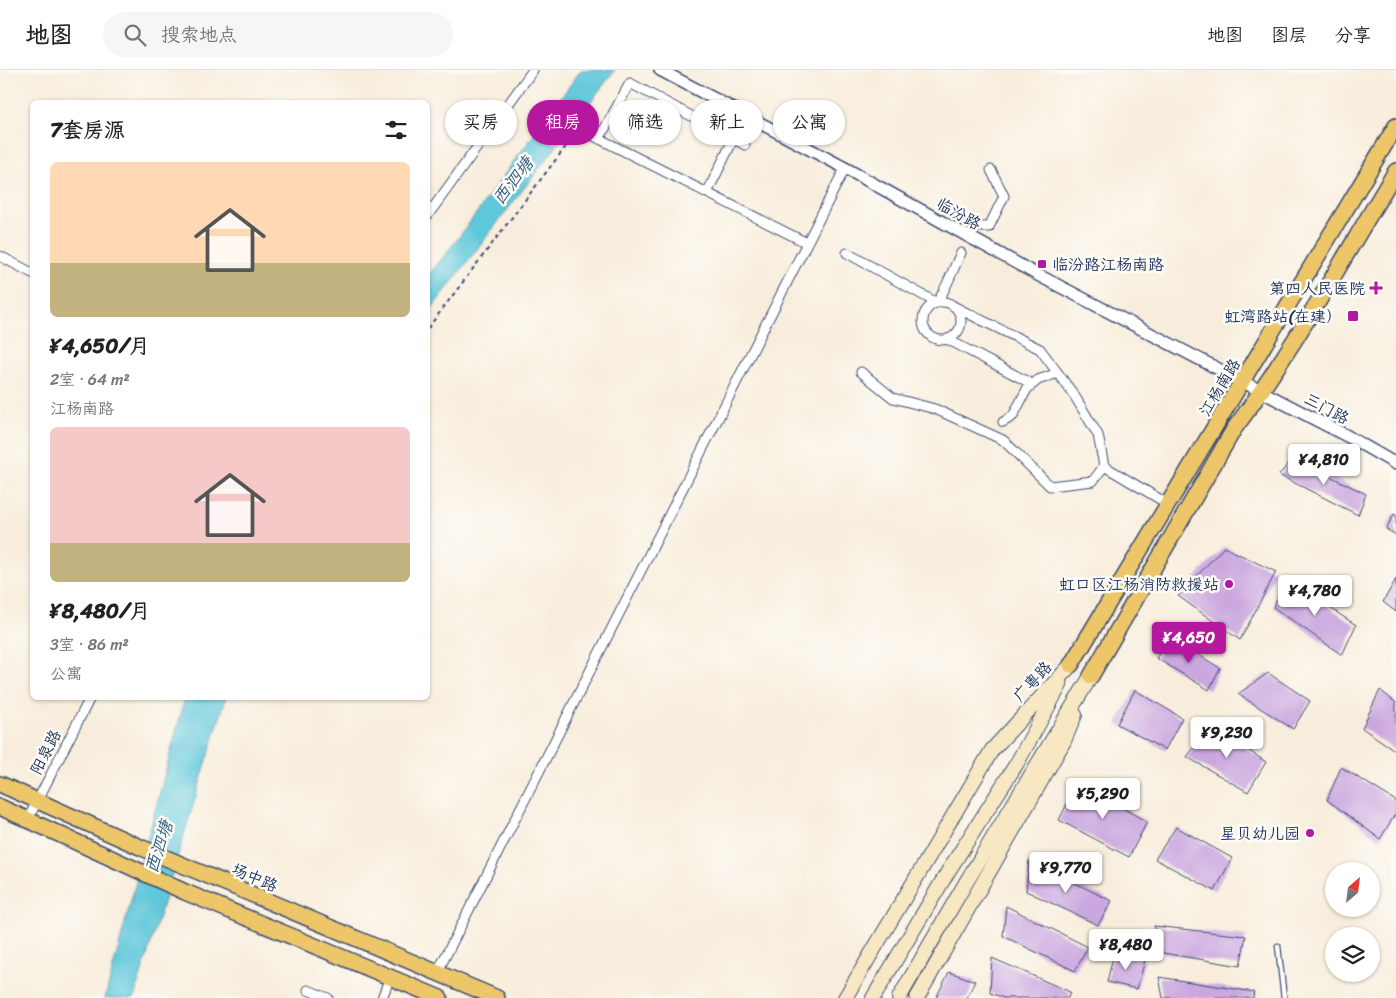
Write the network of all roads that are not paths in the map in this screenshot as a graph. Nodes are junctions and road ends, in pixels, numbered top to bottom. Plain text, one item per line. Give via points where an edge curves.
1 (533, 70) edge
2 (660, 70) edge
3 (691, 117) edge
4 (1396, 126) edge
5 (599, 139) joint
6 (731, 145) edge
7 (845, 168) junction
8 (991, 170) dead end
9 (1396, 171) edge
10 (707, 193) junction
11 (430, 212) edge
12 (975, 227) dead end
13 (807, 243) junction
14 (846, 253) dead end
15 (961, 253) dead end
16 (0, 256) edge
17 (30, 272) edge
18 (936, 303) junction
19 (955, 307) junction
20 (947, 339) junction
21 (861, 372) dead end
22 (1058, 373) junction
23 (1243, 382) junction
24 (1032, 384) junction
25 (1262, 392) junction
26 (1003, 422) dead end
27 (1396, 464) edge
28 (1104, 466) junction
29 (1168, 504) junction
30 (1071, 665) junction
31 (1091, 676) junction
32 (89, 700) edge
33 (0, 784) edge
34 (37, 801) junction
35 (0, 807) edge
36 (28, 819) junction
37 (1278, 946) dead end
38 (437, 973) junction
39 (390, 977) junction
40 (308, 990) dead end
41 (328, 998) edge
42 (382, 998) edge
43 (440, 998) edge
44 (497, 998) edge
45 (845, 998) edge
46 (873, 998) edge
47 (899, 998) edge
48 (917, 998) edge
49 (1284, 998) edge

1 - 11 street
2 - 7 street, 临汾路
3 - 5 street via 630,83
4 - 23 main road, 江杨南路
5 - 10 street
6 - 10 street
7 - 13 street
7 - 23 street, 临汾路
8 - 12 street via 1004,196 989,227
9 - 25 main road
10 - 13 street
13 - 38 street
14 - 18 street
15 - 18 street
16 - 17 street
18 - 19 street
18 - 20 street via 927,310 924,327 936,339
19 - 20 street via 961,325 954,336
19 - 22 street via 1040,349
20 - 24 street
21 - 28 street via 893,398 935,409 1003,440 1050,486 1093,481
22 - 24 street
22 - 28 street via 1098,435
23 - 25 street, 三门路
23 - 29 main road, 江杨南路
24 - 26 street via 1013,416
25 - 27 street, 三门路
25 - 31 main road via 1234,429
28 - 29 street
29 - 30 main road, 江杨南路
30 - 45 main road, 广粤路 via 992,750
30 - 46 main road, 广粤路 via 1016,763
31 - 47 main road
31 - 48 main road via 1064,741
32 - 34 street, 阳泉路
33 - 34 main road, 场中路
34 - 36 street, 阳泉路
34 - 38 main road, 场中路
35 - 36 main road
36 - 39 main road via 130,868
37 - 49 lane
38 - 44 main road, 场中路
39 - 42 street
39 - 43 main road
40 - 41 street

